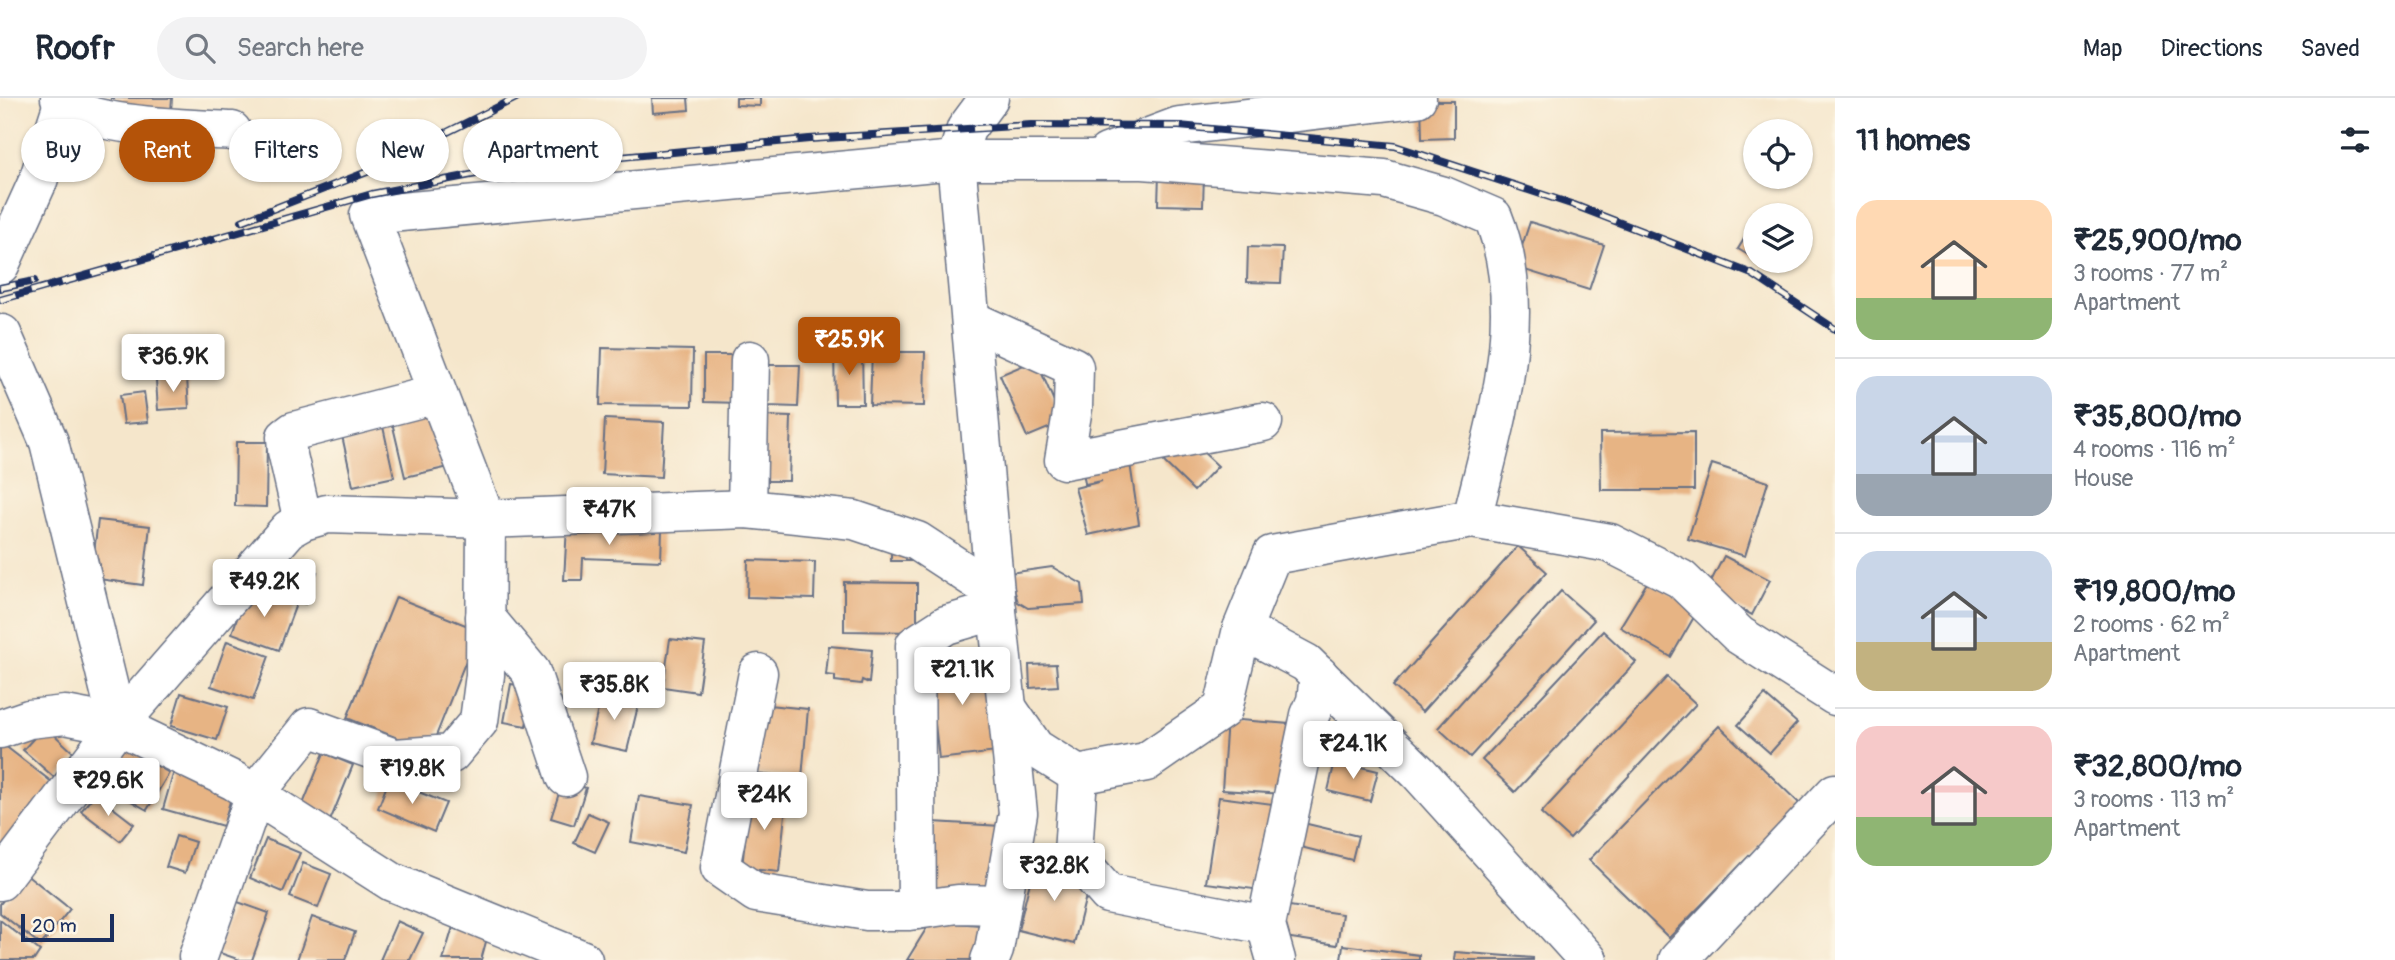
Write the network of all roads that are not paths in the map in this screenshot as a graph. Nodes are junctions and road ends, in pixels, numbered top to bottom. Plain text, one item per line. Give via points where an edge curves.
1 (989, 98) edge
2 (1417, 98) edge
3 (61, 100) edge
4 (229, 131) edge
5 (956, 160) junction
6 (1087, 160) junction
7 (0, 265) edge
8 (971, 320) junction
9 (2, 334) dead end
10 (750, 360) dead end
11 (438, 394) junction
12 (1263, 422) dead end
13 (747, 509) junction
14 (1472, 519) junction
15 (486, 520) junction
16 (303, 521) junction
17 (996, 601) junction
18 (485, 617) junction
19 (1242, 629) junction
20 (758, 673) dead end
21 (1319, 675) junction
22 (1835, 696) edge
23 (1008, 709) junction
24 (118, 725) junction
25 (0, 729) edge
26 (1078, 775) junction
27 (566, 777) dead end
28 (1835, 793) edge
29 (254, 794) junction
30 (0, 881) edge
31 (1002, 905) junction
32 (917, 910) junction
33 (1271, 943) edge
34 (193, 956) edge
35 (583, 960) edge
36 (990, 960) edge
37 (1588, 960) edge
38 (1678, 960) edge

1 - 5 street via 966,129
2 - 6 street via 1180,126
3 - 4 street via 79,113 103,121
3 - 7 street via 38,181
5 - 6 street
5 - 8 street
5 - 11 street via 369,215
6 - 14 street via 1143,160 1384,179 1444,196 1493,217 1503,242 1509,334 1504,384
8 - 12 street via 1073,367 1073,408 1064,460
8 - 17 street
9 - 24 street via 49,442
10 - 13 street
11 - 15 street
11 - 16 street via 286,437
13 - 15 street
13 - 17 street via 853,520 917,541
14 - 19 street via 1272,555
14 - 22 street via 1610,543 1681,579 1739,635
15 - 16 street via 327,513
15 - 18 street
16 - 24 street via 289,529
17 - 23 street
17 - 32 street via 915,645
18 - 27 street via 531,672
18 - 29 street via 479,720 451,754 395,758 309,727
19 - 21 street via 1306,663
19 - 26 street via 1223,709 1146,762
20 - 32 street via 720,868 756,893 867,911
21 - 33 street
21 - 37 street via 1419,774
23 - 26 street via 1035,748
23 - 31 street via 1018,813
24 - 25 street via 65,715 29,719
24 - 29 street
24 - 30 street
26 - 33 street via 1073,854 1108,894
28 - 38 street
29 - 34 street
29 - 35 street via 392,882
31 - 32 street via 958,904
31 - 36 street

